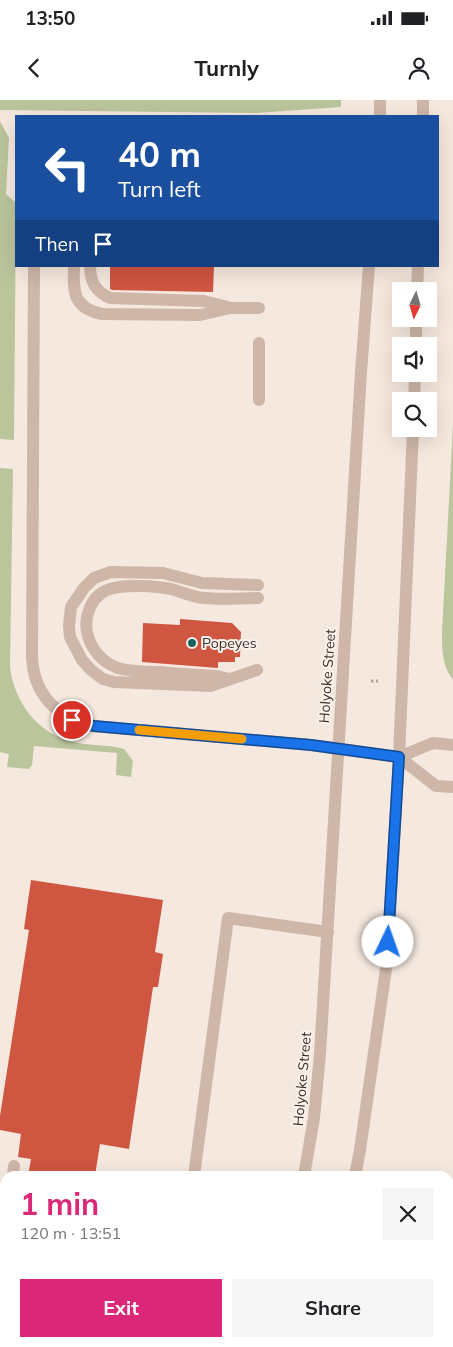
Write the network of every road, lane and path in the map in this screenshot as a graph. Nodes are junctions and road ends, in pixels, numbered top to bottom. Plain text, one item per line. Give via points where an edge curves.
1 (380, 100) edge
2 (423, 100) edge
3 (380, 115) edge
4 (423, 115) edge
5 (34, 267) edge
6 (74, 267) edge
7 (90, 267) edge
8 (370, 267) edge
9 (418, 267) edge
10 (417, 282) edge
11 (230, 308) junction
12 (259, 308) dead end
13 (259, 343) dead end
14 (259, 400) dead end
15 (413, 437) edge
16 (258, 585) dead end
17 (258, 598) dead end
18 (257, 670) dead end
19 (230, 679) junction
20 (371, 680) dead end
21 (378, 681) dead end
22 (453, 745) edge
23 (337, 749) junction
24 (399, 757) junction
25 (453, 787) edge
26 (328, 932) junction
27 (360, 1150) junction
28 (195, 1171) edge
29 (305, 1171) edge
30 (356, 1171) edge
31 (360, 1171) edge

1 - 3 street
2 - 4 street
5 - 23 street via 32,657 35,680 41,691 50,703 72,720 94,726
6 - 11 street via 76,296 90,311 102,314 200,315
7 - 11 street via 93,285 110,298 204,301
8 - 23 street, Holyoke Street
9 - 10 street
11 - 12 street
13 - 14 street
15 - 24 street
16 - 19 street via 202,583 163,573 111,572 94,578 71,607 70,637 82,660 103,679 210,686
17 - 19 street via 206,599 164,588 120,587 96,597 88,614 86,624 92,647 118,668
18 - 19 street
20 - 21 path
22 - 24 street via 433,743
23 - 24 street
23 - 26 street, Holyoke Street
24 - 25 street via 436,786
24 - 27 street via 387,962
26 - 28 street via 228,918
26 - 29 street, Holyoke Street via 315,1109
27 - 30 street
27 - 31 street

